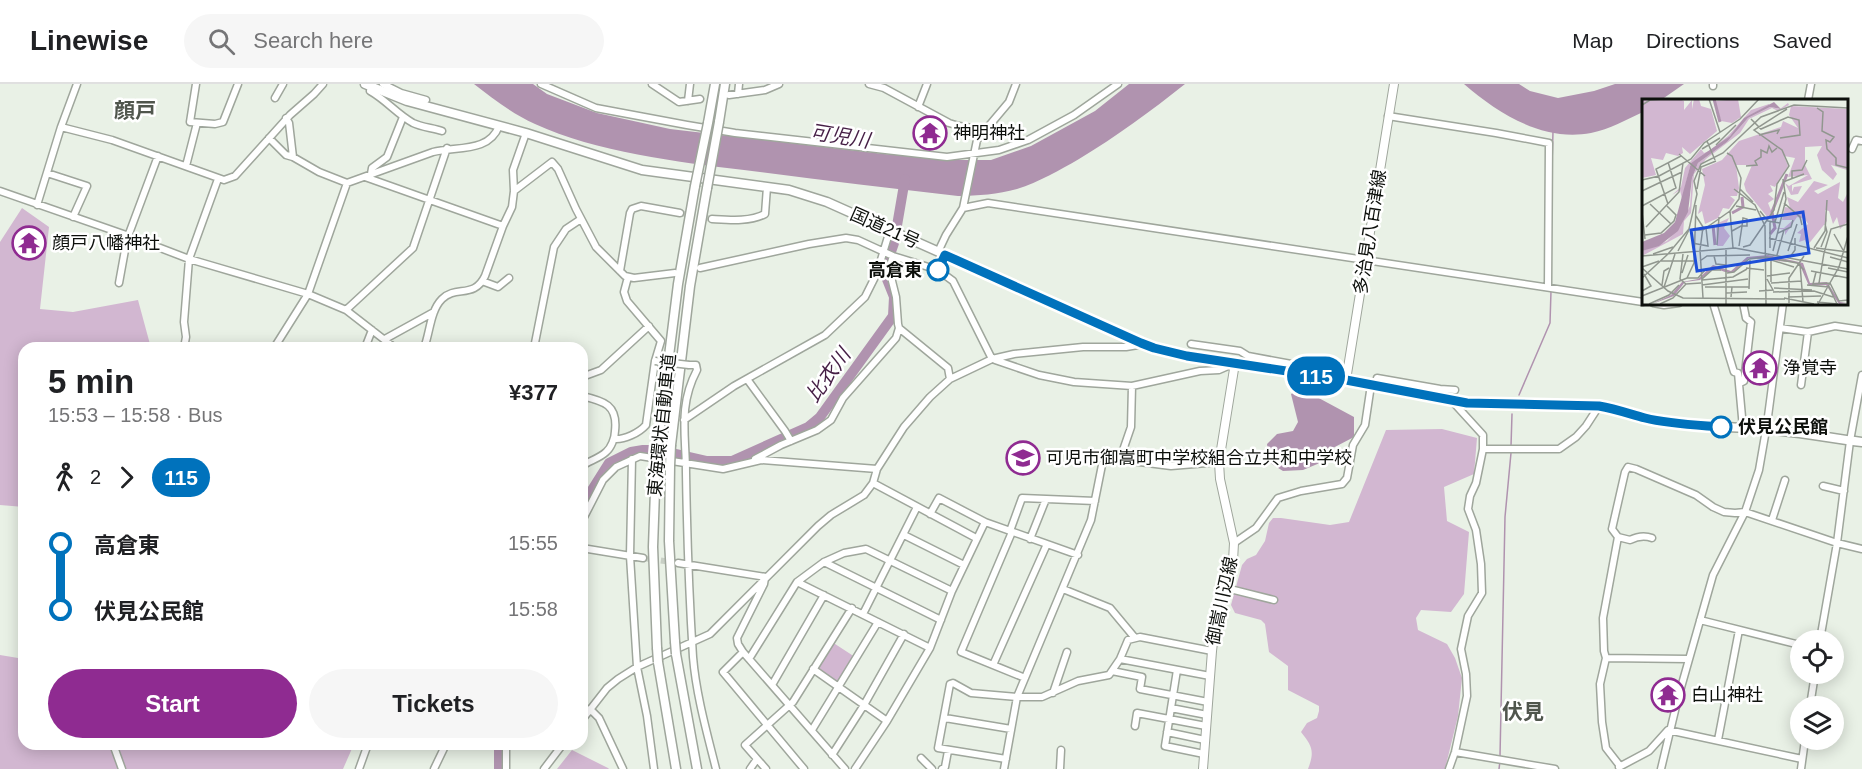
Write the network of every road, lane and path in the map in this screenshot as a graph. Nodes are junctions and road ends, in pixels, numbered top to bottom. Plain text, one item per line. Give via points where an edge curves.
1 (77, 84) edge
2 (196, 84) edge
3 (238, 84) edge
4 (283, 84) edge
5 (323, 84) edge
6 (541, 84) edge
7 (652, 84) edge
8 (690, 84) edge
9 (715, 84) edge
10 (725, 84) edge
11 (739, 84) edge
12 (779, 84) edge
13 (869, 84) edge
14 (927, 84) edge
15 (1016, 84) edge
16 (1118, 84) edge
17 (1394, 84) edge
18 (1811, 84) edge
19 (368, 85) edge
20 (383, 87) edge
21 (738, 94) junction
22 (729, 95) dead end
23 (275, 98) dead end
24 (700, 99) dead end
25 (1808, 99) edge
26 (426, 100) dead end
27 (688, 101) junction
28 (918, 107) junction
29 (1388, 116) junction
30 (403, 117) junction
31 (286, 118) junction
32 (197, 123) junction
33 (499, 126) junction
34 (61, 127) junction
35 (442, 130) dead end
36 (984, 130) junction
37 (526, 133) junction
38 (269, 138) junction
39 (1862, 141) edge
40 (447, 148) junction
41 (1852, 149) dead end
42 (974, 152) junction
43 (158, 156) junction
44 (293, 157) junction
45 (186, 166) junction
46 (47, 173) junction
47 (368, 175) junction
48 (218, 179) junction
49 (347, 183) junction
50 (767, 187) junction
51 (514, 190) junction
52 (0, 191) edge
53 (430, 201) junction
54 (37, 205) junction
55 (964, 205) junction
56 (680, 213) tunnel mouth
57 (74, 217) junction
58 (581, 219) junction
59 (712, 219) tunnel mouth
60 (503, 226) junction
61 (890, 230) junction
62 (129, 236) junction
63 (884, 252) junction
64 (942, 253) junction
65 (893, 256) junction
66 (189, 259) junction
67 (1365, 260) junction
68 (700, 268) dead end
69 (938, 270) junction
70 (620, 271) junction
71 (675, 273) dead end
72 (628, 277) junction
73 (509, 278) dead end
74 (482, 282) junction
75 (119, 284) dead end
76 (1548, 287) junction
77 (308, 294) junction
78 (1642, 302) edge
79 (1713, 304) edge
80 (1743, 304) edge
81 (1783, 304) edge
82 (346, 310) junction
83 (434, 312) junction
84 (649, 326) junction
85 (899, 328) junction
86 (1780, 328) junction
87 (372, 330) junction
88 (1862, 330) edge
89 (1808, 332) junction
90 (385, 339) junction
91 (185, 342) edge
92 (278, 342) edge
93 (367, 342) edge
94 (388, 342) edge
95 (426, 342) edge
96 (535, 342) edge
97 (1141, 343) junction
98 (1191, 344) dead end
99 (992, 359) junction
100 (655, 361) junction
101 (1235, 363) junction
102 (1313, 368) dead end
103 (588, 375) edge
104 (1862, 375) edge
105 (1377, 378) dead end
106 (747, 379) junction
107 (950, 379) junction
108 (1346, 380) junction
109 (1740, 382) junction
110 (1371, 385) junction
111 (1801, 385) dead end
112 (1132, 386) junction
113 (1455, 390) dead end
114 (588, 398) edge
115 (1452, 401) junction
116 (1599, 406) junction
117 (684, 420) junction
118 (1743, 428) junction
119 (1767, 429) junction
120 (614, 439) junction
121 (791, 441) junction
122 (1850, 441) junction
123 (1862, 442) edge
124 (1483, 448) junction
125 (632, 459) junction
126 (1120, 459) junction
127 (752, 461) junction
128 (1219, 462) junction
129 (588, 463) edge
130 (686, 463) junction
131 (877, 470) junction
132 (1785, 480) dead end
133 (873, 483) junction
134 (1823, 486) dead end
135 (1844, 491) junction
136 (1046, 499) junction
137 (1095, 501) junction
138 (916, 507) junction
139 (589, 508) edge
140 (1745, 512) junction
141 (930, 514) junction
142 (1772, 520) junction
143 (986, 522) junction
144 (1011, 532) junction
145 (904, 535) junction
146 (1618, 537) junction
147 (976, 538) junction
148 (1030, 538) junction
149 (1652, 538) dead end
150 (1234, 543) junction
151 (1837, 543) junction
152 (1047, 544) junction
153 (588, 549) edge
154 (1862, 549) edge
155 (1078, 555) junction
156 (630, 556) junction
157 (643, 558) tunnel mouth
158 (892, 560) junction
159 (824, 562) junction
160 (678, 563) tunnel mouth
161 (688, 564) junction
162 (964, 565) junction
163 (766, 577) junction
164 (797, 582) junction
165 (877, 588) junction
166 (1226, 588) junction
167 (1063, 589) junction
168 (952, 591) junction
169 (824, 595) junction
170 (1274, 600) dead end
171 (852, 608) junction
172 (863, 614) junction
173 (941, 620) junction
174 (1700, 620) junction
175 (878, 622) junction
176 (1739, 630) junction
177 (1822, 630) edge
178 (904, 634) junction
179 (1135, 638) junction
180 (693, 642) junction
181 (1790, 643) edge
182 (930, 648) junction
183 (1212, 651) junction
184 (743, 652) junction
185 (1067, 652) dead end
186 (1606, 658) junction
187 (749, 659) junction
188 (1120, 659) junction
189 (1688, 659) junction
190 (993, 665) junction
191 (638, 667) junction
192 (813, 669) junction
193 (1177, 670) junction
194 (1112, 671) junction
195 (1210, 676) junction
196 (1025, 678) junction
197 (772, 685) junction
198 (838, 687) junction
199 (1053, 693) junction
200 (1173, 695) junction
201 (1017, 697) junction
202 (1208, 702) junction
203 (789, 705) junction
204 (864, 705) junction
205 (1171, 708) junction
206 (590, 710) junction
207 (588, 712) edge
208 (1207, 715) junction
209 (945, 718) junction
210 (1169, 719) junction
211 (887, 721) junction
212 (767, 725) junction
213 (1135, 726) dead end
214 (1206, 726) junction
215 (1011, 729) junction
216 (812, 730) junction
217 (1671, 730) junction
218 (1167, 732) junction
219 (1205, 740) junction
220 (1718, 740) junction
221 (115, 750) edge
222 (366, 750) edge
223 (443, 750) edge
224 (506, 750) edge
225 (558, 750) edge
226 (1061, 750) dead end
227 (1803, 750) edge
228 (948, 751) junction
229 (1455, 752) junction
230 (832, 754) junction
231 (1204, 754) junction
232 (921, 758) dead end
233 (757, 759) junction
234 (1006, 759) junction
235 (1802, 759) junction
236 (1619, 767) edge
237 (122, 769) edge
238 (359, 769) edge
239 (434, 769) edge
240 (506, 769) edge
241 (544, 769) edge
242 (622, 769) edge
243 (654, 769) edge
244 (676, 769) edge
245 (697, 769) edge
246 (716, 769) edge
247 (750, 769) edge
248 (766, 769) edge
249 (804, 769) edge
250 (844, 769) edge
251 (855, 769) edge
252 (932, 769) edge
253 (942, 769) edge
254 (1004, 769) edge
255 (1060, 769) edge
256 (1203, 769) edge
257 (1449, 769) edge
258 (1555, 769) edge
259 (1661, 769) edge
260 (1801, 769) edge

1 - 34 street
2 - 32 street via 190,122
3 - 32 street via 223,122
4 - 23 street
5 - 31 street
6 - 42 street via 596,108 687,126 917,154 947,156
7 - 27 street via 679,102
8 - 27 street
9 - 244 highway, 東海環状自動車道, bridge via 678,284 656,463 653,547 657,648
10 - 245 highway, 東海環状自動車道, bridge via 690,286 670,466 669,541 676,654
11 - 21 street
12 - 21 street
13 - 28 street
14 - 28 street
15 - 36 street via 1009,102
16 - 42 street via 1074,115 1028,140 999,150
17 - 29 main road, 多治見八百津線
18 - 25 street
19 - 20 highway, 国道21号
19 - 30 street via 370,91
20 - 26 street
20 - 33 highway, 国道21号 via 407,101
21 - 22 street
24 - 27 street
28 - 36 street via 959,126
29 - 67 main road, 多治見八百津線
29 - 76 street via 1549,143
30 - 35 street
30 - 47 street via 387,157
31 - 38 street
31 - 44 street
32 - 45 street
33 - 37 highway, 国道21号
33 - 40 street via 482,145
34 - 43 street
34 - 46 street
36 - 42 street
37 - 50 highway, 国道21号 via 642,170
37 - 51 street via 513,170
38 - 44 street
38 - 48 street via 235,176
39 - 41 street via 1856,140
40 - 47 street
40 - 53 street
42 - 55 street
43 - 45 street
43 - 62 street
44 - 49 street
45 - 48 street
46 - 54 street
46 - 57 street via 87,186
47 - 49 street
47 - 53 street
48 - 66 street
49 - 77 street
50 - 59 street via 765,214 757,218
50 - 61 highway, 国道21号 via 827,202
51 - 58 street via 552,162
51 - 60 street via 512,207
52 - 54 street
53 - 60 street
53 - 82 street via 412,248
54 - 57 street
55 - 64 street via 946,234
55 - 67 street via 988,203
56 - 70 street via 641,206 632,209
57 - 62 street
58 - 70 street via 596,247
58 - 96 street via 566,229 554,247
60 - 74 street
61 - 63 street
61 - 64 highway, 国道21号
62 - 66 street
62 - 75 street
63 - 65 street
63 - 68 street via 846,238
63 - 106 street via 865,297 825,335
64 - 69 street
64 - 97 highway, 国道21号
65 - 69 street
65 - 85 street via 889,269
66 - 77 street
66 - 91 street
67 - 76 street
67 - 108 main road, 多治見八百津線
69 - 99 street via 953,280
70 - 72 street
71 - 72 street
72 - 84 street via 624,292 627,301
73 - 74 street via 498,287
74 - 83 street via 474,289 447,296
76 - 78 street
77 - 82 street
77 - 92 street
79 - 109 street
80 - 109 street via 1751,322 1744,381
81 - 86 street
82 - 87 street
83 - 90 street
83 - 95 street
84 - 100 street via 661,341
84 - 103 street via 601,370
85 - 107 street via 948,368
85 - 121 street via 896,338 843,398 831,420
86 - 89 street
86 - 119 street
87 - 90 street
87 - 93 street
88 - 89 street via 1835,326
89 - 111 street
90 - 94 street
97 - 99 street
97 - 101 highway, 国道21号 via 1187,356
98 - 102 street
99 - 107 street
99 - 112 street via 1074,382
100 - 117 street, bridge via 696,365 684,403
100 - 120 street via 646,425 621,440
101 - 108 highway, 国道21号
101 - 112 street via 1219,370
101 - 128 main road, 御嵩川辺線
104 - 122 street
105 - 113 street
106 - 117 street
106 - 121 street
107 - 131 street via 904,427
108 - 110 highway, 国道21号
109 - 118 street
110 - 115 highway, 国道21号
110 - 150 street via 1365,425 1353,445 1347,478 1342,484 1278,498 1256,528
112 - 126 street via 1131,427
114 - 120 street via 605,403 613,411
115 - 116 highway, 国道21号
115 - 124 street via 1483,435
116 - 118 highway, 国道21号 via 1666,422
116 - 124 street via 1576,437 1559,449
117 - 130 street
118 - 119 highway, 国道21号
119 - 122 highway, 国道21号
119 - 140 street
120 - 129 street via 607,452
121 - 127 street
122 - 123 highway, 国道21号
122 - 135 street
124 - 229 street via 1468,509 1476,530 1482,593 1468,616 1461,650 1467,696
125 - 130 street via 640,456
125 - 139 street via 603,480
125 - 156 street
126 - 128 street via 1171,466
126 - 137 street via 1108,458 1102,465
127 - 130 street via 723,470
127 - 131 street
128 - 150 main road, 御嵩川辺線
130 - 161 street
131 - 133 street
132 - 142 street
133 - 138 street
133 - 163 street via 864,495 825,521
134 - 135 street
135 - 151 street
136 - 137 street
136 - 144 street via 1022,498
136 - 148 street
137 - 155 street
138 - 141 street
138 - 145 street
140 - 142 street
140 - 146 street via 1724,512 1696,495 1628,467 1612,529
140 - 174 street via 1713,575
141 - 143 street via 939,498
141 - 147 street
142 - 151 street
143 - 144 street
143 - 147 street
144 - 148 street
144 - 190 street via 961,652
145 - 158 street
145 - 162 street
146 - 149 street
146 - 186 street via 1603,618
147 - 162 street
148 - 152 street
150 - 166 main road, 御嵩川辺線
151 - 154 street
151 - 177 street
152 - 155 street
152 - 190 street
153 - 156 street
155 - 167 street
156 - 157 street
156 - 191 street
158 - 159 street via 866,549
158 - 165 street
158 - 168 street
159 - 164 street
159 - 165 street
160 - 161 street
161 - 163 street
161 - 180 street
162 - 168 street
163 - 180 street via 710,634
163 - 184 street via 737,638
164 - 169 street
164 - 187 street
165 - 172 street
165 - 173 street
166 - 170 street
166 - 183 main road, 御嵩川辺線 via 1216,618
167 - 179 street via 1110,608
167 - 196 street
168 - 173 street
169 - 171 street
169 - 197 street
171 - 172 street
171 - 192 street
172 - 175 street
173 - 182 street
174 - 176 street
174 - 189 street
175 - 178 street
175 - 198 street
176 - 181 street
176 - 220 street
178 - 182 street
178 - 204 street
179 - 183 street
179 - 188 street via 1128,640
180 - 191 street
180 - 246 street via 699,693
182 - 211 street
183 - 195 main road, 御嵩川辺線
184 - 187 street
184 - 212 street via 723,672
185 - 199 street
186 - 189 street
186 - 236 street via 1600,684 1602,722 1606,748
187 - 197 street
188 - 193 street
188 - 194 street
189 - 217 street
190 - 196 street
191 - 206 street via 607,688
191 - 243 street
192 - 198 street
192 - 203 street
193 - 195 street
193 - 200 street
194 - 199 street
194 - 200 street via 1142,677 1140,689
195 - 202 main road, 御嵩川辺線
196 - 201 street
197 - 203 street
198 - 204 street
198 - 216 street
199 - 201 street
200 - 202 street
200 - 205 street
201 - 209 street via 971,693 953,683
201 - 215 street
202 - 208 main road, 御嵩川辺線
203 - 212 street
203 - 216 street
204 - 211 street
204 - 230 street
205 - 208 street
205 - 210 street
206 - 207 street
206 - 242 street via 599,718
208 - 214 main road, 御嵩川辺線
209 - 215 street
209 - 228 street via 939,748
210 - 213 street via 1137,713
210 - 214 street
210 - 218 street
211 - 251 street
212 - 233 street via 745,745
212 - 249 street
214 - 219 main road, 御嵩川辺線
215 - 234 street
216 - 230 street
217 - 220 street
217 - 236 street via 1643,755
217 - 259 street
218 - 219 street
218 - 231 street via 1165,746
219 - 231 main road, 御嵩川辺線
220 - 235 street
221 - 237 street
222 - 238 street
223 - 239 street
224 - 240 street
225 - 241 street
226 - 255 street
227 - 235 street
228 - 234 street
228 - 253 street
229 - 257 street
229 - 258 street
230 - 250 street
231 - 256 main road, 御嵩川辺線
232 - 252 street
233 - 247 street
233 - 248 street
234 - 254 street
235 - 260 street

